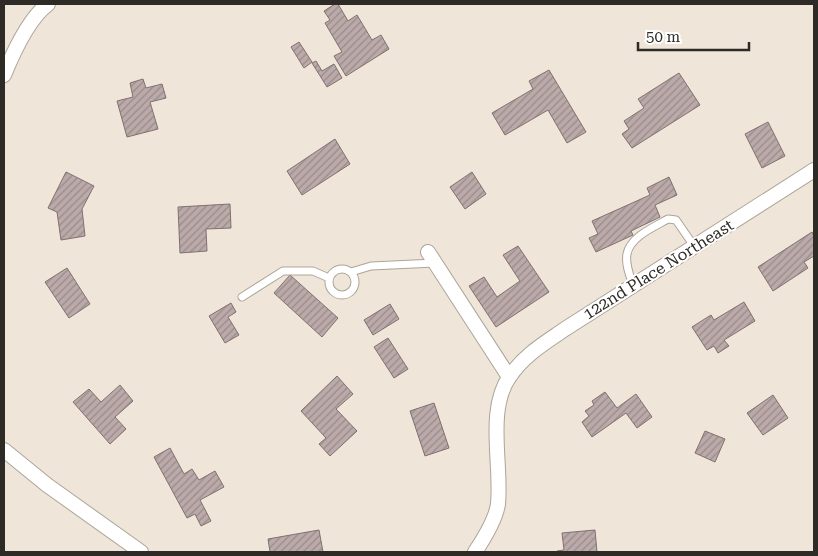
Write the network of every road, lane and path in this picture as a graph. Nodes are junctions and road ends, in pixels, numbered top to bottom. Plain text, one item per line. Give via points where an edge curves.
1 (48, 4) edge
2 (4, 74) edge
3 (814, 170) edge
4 (694, 246) junction
5 (432, 257) joint
6 (351, 272) junction
7 (329, 278) junction
8 (633, 285) junction
9 (242, 297) dead end
10 (508, 377) junction
11 (4, 450) edge
12 (141, 552) edge
13 (475, 552) edge

1 - 2 street via 41,9 15,48
3 - 4 street, 122nd Place Northeast
4 - 8 street, 122nd Place Northeast
4 - 8 lane via 676,220 671,219 640,236 626,255
5 - 6 lane
5 - 10 street
6 - 7 lane via 338,269
6 - 7 lane via 355,285 347,295 335,294 329,287
7 - 9 lane via 313,272 283,271
8 - 10 street, 122nd Place Northeast via 527,356
10 - 13 street via 498,402 498,506
11 - 12 street

